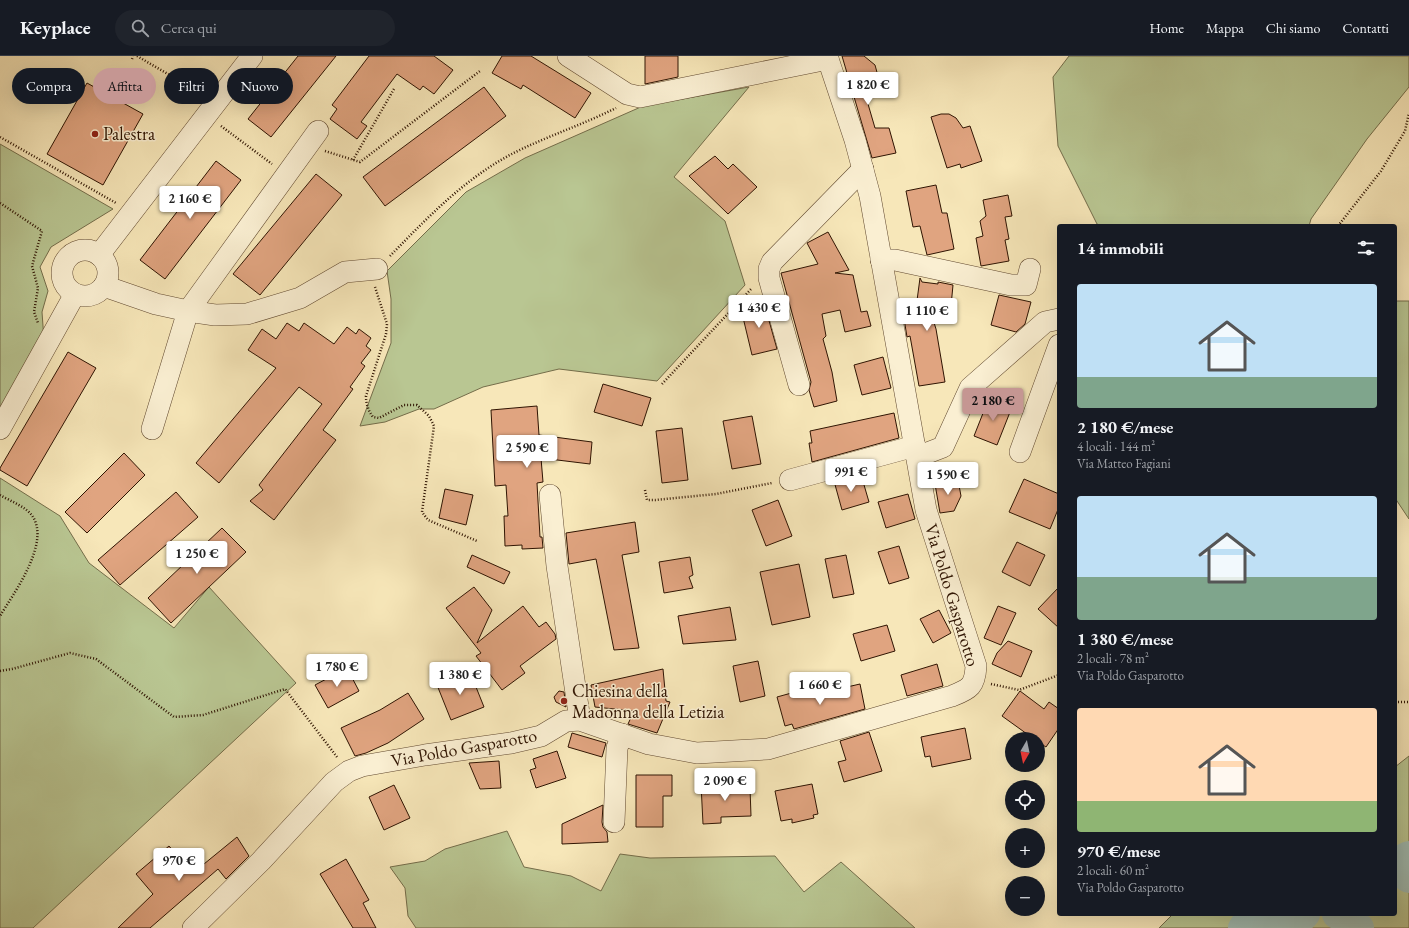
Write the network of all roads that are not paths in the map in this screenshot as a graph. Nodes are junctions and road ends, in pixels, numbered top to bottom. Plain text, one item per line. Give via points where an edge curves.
1 (252, 56) edge
2 (568, 56) edge
3 (827, 58) edge
4 (313, 138) road end
5 (863, 169) junction
6 (99, 255) junction
7 (881, 260) junction
8 (1030, 269) dead end
9 (372, 270) road end
10 (104, 286) junction
11 (76, 294) junction
12 (188, 311) junction
13 (1057, 320) edge
14 (1057, 350) edge
15 (799, 385) dead end
16 (0, 429) edge
17 (152, 429) dead end
18 (916, 451) junction
19 (1020, 452) dead end
20 (790, 480) road end
21 (550, 495) dead end
22 (580, 720) junction
23 (622, 734) junction
24 (614, 822) dead end
25 (193, 928) edge

1 - 6 street
2 - 3 street via 627,94 640,97
3 - 5 street, Via Poldo Gasparotto
4 - 12 street
5 - 7 street, Via Poldo Gasparotto
5 - 15 street via 772,262 769,269 769,278
6 - 10 street via 104,259 108,272
6 - 11 street via 84,250 65,261 62,276
7 - 8 street via 895,260 1011,285 1026,284
7 - 18 street, Via Poldo Gasparotto
9 - 12 street via 345,272 300,298 247,314 216,315
10 - 11 street via 100,291 88,296
10 - 12 street via 156,304
11 - 16 street
12 - 17 street
13 - 18 street via 1044,322 970,388 942,447
14 - 19 street
18 - 20 street
18 - 23 street, Via Poldo Gasparotto via 926,510 976,666 975,681 967,690 768,749 697,753 649,744
21 - 22 street via 557,566
22 - 23 street, Via Poldo Gasparotto
22 - 25 street, Via Poldo Gasparotto via 566,721 541,736 511,743 426,754 362,766 349,771 334,782 261,861
23 - 24 street via 617,748

